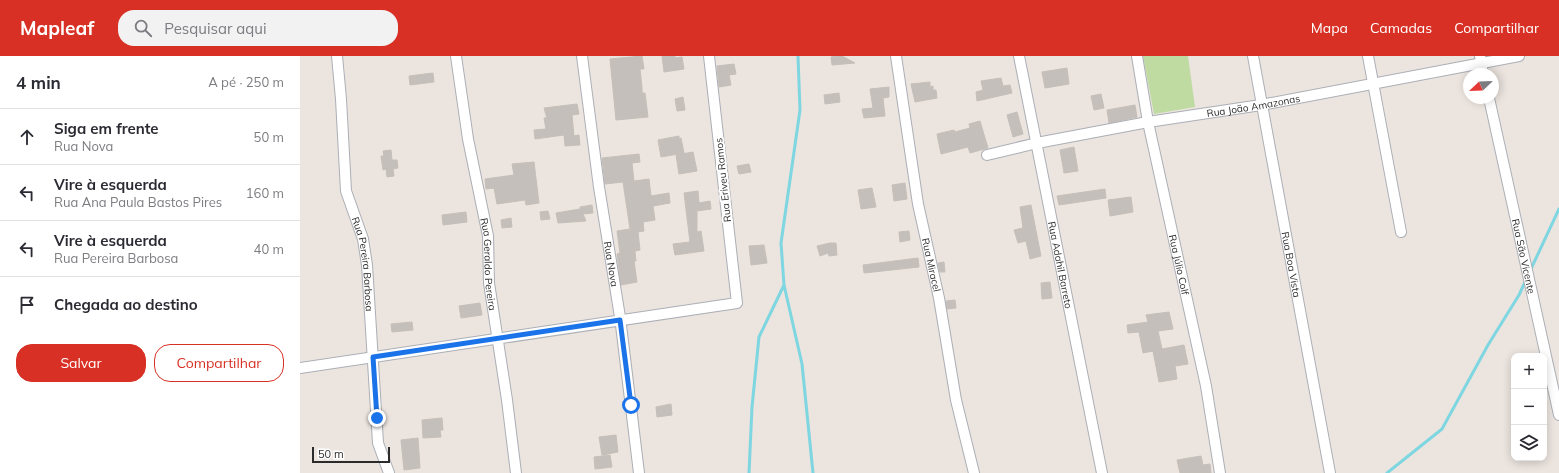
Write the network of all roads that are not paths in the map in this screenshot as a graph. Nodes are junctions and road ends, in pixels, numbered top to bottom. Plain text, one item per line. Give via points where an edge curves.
1 (337, 56) edge
2 (456, 56) edge
3 (582, 56) edge
4 (710, 56) edge
5 (896, 56) edge
6 (1019, 56) edge
7 (1137, 56) edge
8 (1252, 56) edge
9 (1368, 56) edge
10 (1519, 56) edge
11 (1482, 65) edge
12 (1373, 83) junction
13 (1490, 104) edge
14 (1261, 105) junction
15 (1148, 122) junction
16 (1037, 142) junction
17 (987, 156) dead end
18 (1401, 232) dead end
19 (620, 320) junction
20 (497, 339) junction
21 (373, 357) junction
22 (300, 368) edge
23 (1559, 415) edge
24 (389, 473) edge
25 (516, 473) edge
26 (639, 473) edge
27 (974, 473) edge
28 (1102, 473) edge
29 (1220, 473) edge
30 (1330, 473) edge

1 - 21 street, Rua Pereira Barbosa via 346,191 363,239
2 - 20 street, Rua Geraldo Pereira via 468,139 486,220 489,283
3 - 19 street, Rua Nova
4 - 19 street, Rua Eriveu Ramos via 737,303
5 - 27 street, Rua Miracel via 918,204 956,400
6 - 16 street, Rua Adahil Barreto
7 - 15 street, Rua Júlio Colf
8 - 14 street, Rua Boa Vista
9 - 12 street
10 - 11 street, Rua João Amazonas
11 - 12 street, Rua João Amazonas
12 - 14 street, Rua João Amazonas
12 - 18 street
13 - 23 street, Rua São Vicente
14 - 15 street, Rua João Amazonas
14 - 30 street, Rua Boa Vista
15 - 16 street, Rua João Amazonas
15 - 29 street, Rua Júlio Colf via 1206,386
16 - 17 street, Rua João Amazonas
16 - 28 street, Rua Adahil Barreto
19 - 20 street
19 - 26 street, Rua Nova
20 - 21 street
20 - 25 street, Rua Geraldo Pereira
21 - 22 street
21 - 24 street, Rua Pereira Barbosa via 378,443

